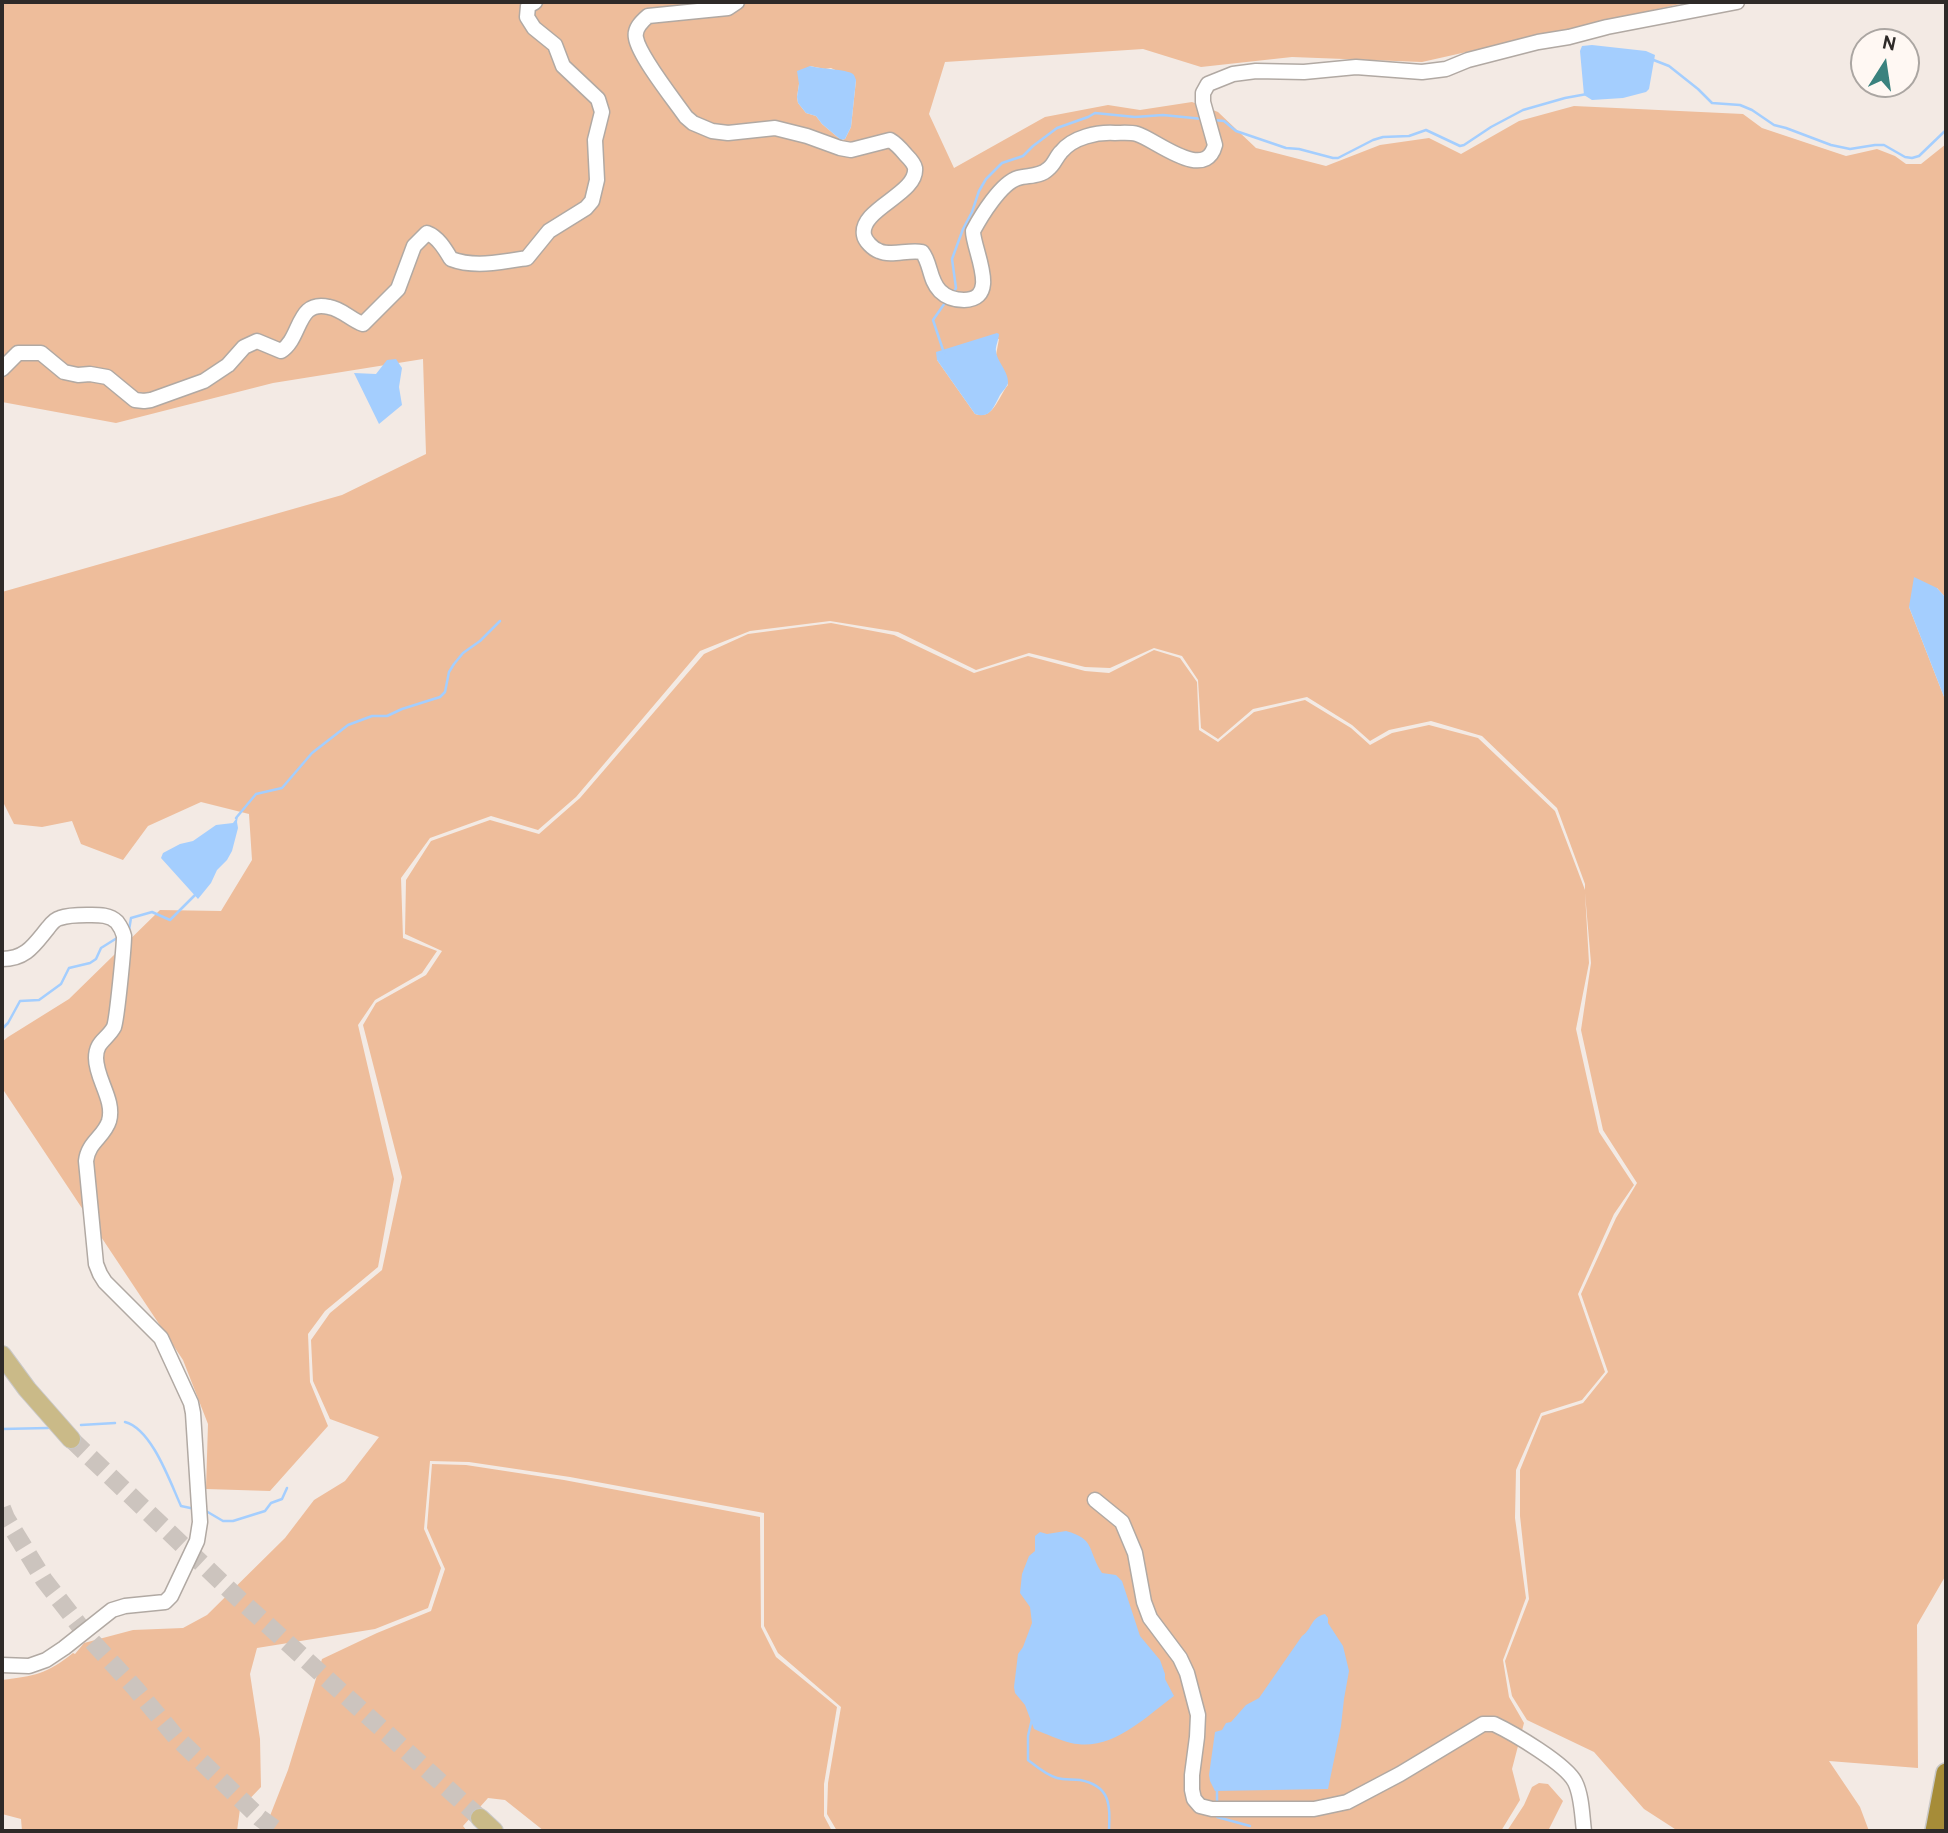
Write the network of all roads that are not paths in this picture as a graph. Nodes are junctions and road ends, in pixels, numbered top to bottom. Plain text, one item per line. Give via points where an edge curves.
1 (535, 2) edge
2 (737, 2) edge
3 (1737, 2) edge
4 (2, 369) edge
5 (2, 959) edge
6 (2, 1355) edge
7 (71, 1439) tunnel mouth
8 (1095, 1500) dead end
9 (2, 1665) edge
10 (1944, 1783) edge
11 (480, 1818) tunnel mouth
12 (494, 1831) edge
13 (1584, 1831) edge
14 (1935, 1831) edge

1 - 4 street via 528,6 527,17 555,45 572,77 598,99 602,113 595,140 597,180 592,201 549,231 527,258 462,263 451,259 427,233 414,246 398,289 363,324 339,310 313,307 305,312 288,347 281,351 257,341 250,343 204,381 150,400 135,400 107,377 64,372 41,353 18,353
2 - 3 street via 728,8 648,16 639,24 635,37 642,53 686,117 712,131 775,128 851,150 890,140 897,144 916,170 908,186 867,223 865,239 885,253 922,251 939,289 950,297 970,300 982,289 984,276 974,231 1010,181 1047,171 1076,139 1112,132 1138,134 1180,156 1200,160 1215,145 1203,93 1208,84 1233,74 1356,66 1422,72 1446,69 1538,42
5 - 9 street via 30,950 62,917 101,915 116,921 124,935 116,1020 96,1056 110,1116 105,1130 86,1152 96,1264 105,1282 161,1338 191,1403 200,1505 197,1541 165,1602 112,1610 46,1660 29,1666
6 - 7 main road
8 - 13 street via 1122,1522 1135,1553 1150,1618 1187,1673 1198,1715 1192,1790 1200,1806 1307,1809 1347,1802 1483,1724 1494,1724 1565,1769 1579,1795
10 - 14 highway
11 - 12 main road

